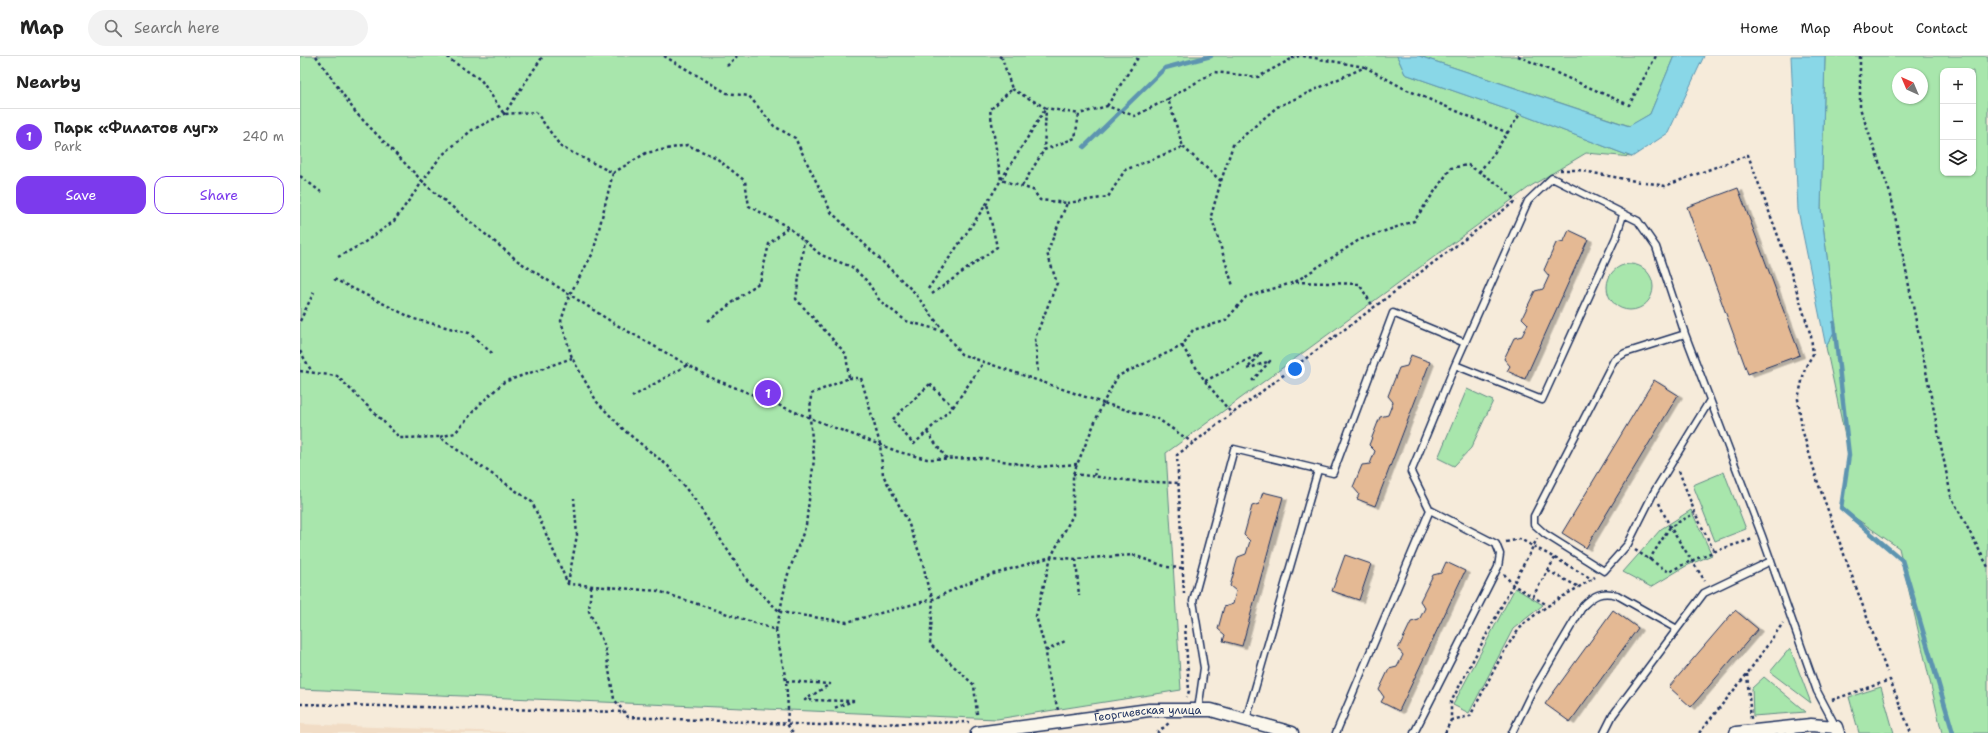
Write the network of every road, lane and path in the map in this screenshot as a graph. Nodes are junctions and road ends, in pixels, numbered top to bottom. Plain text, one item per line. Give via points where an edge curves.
1 (316, 56) edge
2 (448, 56) edge
3 (543, 56) edge
4 (664, 56) edge
5 (737, 56) edge
6 (1139, 56) edge
7 (1299, 56) edge
8 (1303, 56) edge
9 (1518, 56) edge
10 (1656, 56) edge
11 (1860, 56) edge
12 (1001, 57) edge
13 (1293, 57) edge
14 (727, 66) dead end
15 (1366, 67) junction
16 (1012, 89) junction
17 (1168, 99) junction
18 (1107, 106) junction
19 (1046, 108) junction
20 (504, 114) junction
21 (1080, 114) junction
22 (1520, 114) dead end
23 (1508, 133) junction
24 (1183, 147) junction
25 (1044, 150) junction
26 (1556, 170) dead end
27 (1479, 172) junction
28 (613, 173) junction
29 (300, 176) edge
30 (1001, 180) junction
31 (422, 181) junction
32 (1221, 181) junction
33 (1640, 182) dead end
34 (1645, 182) dead end
35 (1022, 186) junction
36 (321, 192) dead end
37 (1521, 197) dead end
38 (1516, 201) junction
39 (1067, 203) junction
40 (987, 204) junction
41 (1623, 215) junction
42 (788, 227) junction
43 (804, 240) junction
44 (338, 257) dead end
45 (334, 279) dead end
46 (1295, 282) junction
47 (1233, 286) dead end
48 (928, 289) dead end
49 (314, 292) dead end
50 (570, 294) junction
51 (932, 294) dead end
52 (1374, 308) junction
53 (300, 321) edge
54 (708, 321) dead end
55 (944, 332) junction
56 (1685, 334) junction
57 (1465, 343) junction
58 (1182, 346) junction
59 (300, 351) edge
60 (493, 354) dead end
61 (572, 358) junction
62 (984, 362) junction
63 (688, 365) junction
64 (1455, 365) junction
65 (300, 371) edge
66 (312, 372) junction
67 (1038, 373) dead end
68 (849, 378) junction
69 (1205, 380) junction
70 (1252, 381) dead end
71 (632, 397) dead end
72 (1710, 400) junction
73 (1103, 403) junction
74 (953, 407) junction
75 (1232, 414) junction
76 (810, 418) junction
77 (927, 432) junction
78 (440, 438) junction
79 (1193, 443) junction
80 (880, 444) junction
81 (947, 459) junction
82 (1675, 460) junction
83 (1078, 464) junction
84 (1096, 469) dead end
85 (1318, 470) junction
86 (1073, 474) junction
87 (1094, 476) junction
88 (1178, 482) junction
89 (1654, 492) junction
90 (574, 498) dead end
91 (1430, 510) junction
92 (1695, 513) junction
93 (1670, 527) junction
94 (1540, 530) junction
95 (1762, 536) junction
96 (1496, 544) junction
97 (1628, 544) junction
98 (1535, 546) junction
99 (1714, 551) junction
100 (1051, 557) junction
101 (1555, 558) junction
102 (1076, 559) junction
103 (1649, 560) junction
104 (1690, 560) junction
105 (1771, 561) junction
106 (1498, 567) junction
107 (1988, 567) edge
108 (1182, 568) junction
109 (1548, 571) junction
110 (1604, 571) junction
111 (1592, 579) junction
112 (568, 584) junction
113 (1513, 585) junction
114 (591, 586) junction
115 (1579, 587) junction
116 (1711, 590) junction
117 (1079, 596) dead end
118 (1533, 596) junction
119 (933, 599) junction
120 (1184, 599) dead end
121 (1549, 606) junction
122 (780, 612) junction
123 (1790, 613) junction
124 (1185, 622) dead end
125 (1678, 629) junction
126 (776, 630) junction
127 (1067, 640) dead end
128 (1046, 651) junction
129 (1887, 672) dead end
130 (1747, 674) junction
131 (1889, 677) dead end
132 (1890, 680) junction
133 (786, 681) junction
134 (1186, 701) dead end
135 (1822, 703) junction
136 (300, 704) edge
137 (1057, 705) dead end
138 (834, 708) dead end
139 (1198, 710) junction
140 (623, 712) junction
141 (977, 714) dead end
142 (1246, 720) junction
143 (1452, 720) junction
144 (787, 724) junction
145 (977, 728) edge
146 (1752, 731) junction
147 (1836, 731) edge
148 (793, 733) edge
149 (1292, 733) edge
150 (1336, 733) edge
151 (1414, 733) edge
152 (1445, 733) edge
153 (1512, 733) edge
154 (1604, 733) edge
155 (1699, 733) edge
156 (1736, 733) edge
157 (1911, 733) edge

1 - 31 path via 356,113
2 - 20 path via 481,80
3 - 20 path
4 - 55 path via 727,93 749,96 774,126 795,138 830,212 914,292
5 - 14 path
6 - 18 path
7 - 13 path
8 - 15 path
9 - 10 path via 1629,105
11 - 107 path via 1860,108 1890,196 1951,496
12 - 16 path
13 - 17 path via 1258,77 1214,72
15 - 23 path via 1405,89
15 - 32 path via 1277,107 1233,145
16 - 19 path
16 - 30 path via 990,110
17 - 18 path via 1135,116
17 - 24 path
18 - 21 path
19 - 21 path
19 - 25 path
19 - 30 path
20 - 28 path via 536,112 561,147
20 - 31 path via 472,130 441,156
21 - 25 path via 1075,138
22 - 23 path
23 - 27 path
24 - 32 path
24 - 39 path via 1125,170 1108,197
25 - 35 path
26 - 33 path via 1578,170
27 - 38 path
27 - 46 path via 1468,165 1451,168 1414,221 1359,240
28 - 42 path via 646,153 687,145 715,157 745,181 749,206
28 - 50 path via 593,253
29 - 36 path
30 - 35 path
30 - 40 path
31 - 44 path via 394,221 362,244
31 - 50 path via 518,261
32 - 47 path via 1211,216
34 - 129 path via 1665,186 1748,155 1787,260 1810,336 1813,354 1805,368 1798,399 1802,429 1818,483
35 - 39 path via 1033,190 1040,200
37 - 38 path
38 - 52 path
39 - 67 path via 1047,253 1057,283 1035,338
40 - 48 path
40 - 51 path via 997,247
41 - 56 lane via 1638,221 1656,247
41 - 57 lane via 1552,178 1528,201
41 - 64 lane via 1616,237 1542,400
42 - 43 path
42 - 54 path via 769,244 760,282
43 - 55 path via 821,255 852,267 867,281 880,302 906,321
43 - 68 path via 796,299 846,354
45 - 60 path via 414,319 469,333
46 - 52 path via 1359,284
46 - 58 path via 1246,297 1225,321 1193,330
49 - 53 path
50 - 61 path via 561,322
50 - 63 path via 615,324
52 - 75 path
55 - 62 path via 961,354
56 - 72 lane
56 - 94 lane via 1625,353 1614,360 1534,516 1534,524
57 - 64 lane
57 - 85 lane via 1393,313 1333,473
58 - 69 path
58 - 73 path via 1118,376
59 - 66 path
61 - 78 path via 504,382 479,405 455,433
61 - 122 path via 597,402 625,431 668,466 695,500 747,580
62 - 73 path
62 - 74 path
63 - 71 path
63 - 76 path via 709,377
64 - 91 lane via 1411,472
65 - 66 path
66 - 78 path via 337,376 400,438
68 - 76 path via 811,394
68 - 80 path via 861,378
69 - 70 path via 1261,353 1247,369 1270,361
69 - 75 path
72 - 82 lane
72 - 95 lane
73 - 79 path via 1158,419
73 - 83 path
74 - 77 path
74 - 77 path via 930,384 892,420 914,444
75 - 79 path
76 - 80 path
76 - 122 path via 814,459 806,525 787,577
77 - 81 path
78 - 112 path via 532,502
79 - 88 path via 1177,455
80 - 81 path via 927,459
80 - 119 path via 884,475 908,522
81 - 83 path via 984,458 1038,467
82 - 89 lane
82 - 92 path
83 - 86 path
84 - 87 path
85 - 139 lane via 1234,449 1193,601 1204,668
85 - 142 lane
86 - 87 path
86 - 100 path via 1073,514
87 - 88 path via 1134,481
88 - 108 path
89 - 93 path
89 - 97 lane
90 - 112 path via 577,535
91 - 96 lane
91 - 150 lane
92 - 93 path
92 - 99 path
93 - 103 path
93 - 104 path
94 - 98 path
94 - 110 lane
95 - 99 path
95 - 105 lane
96 - 98 path via 1520,539
96 - 106 lane via 1500,554
97 - 103 path
97 - 110 lane
98 - 101 path
98 - 113 path
99 - 104 path
100 - 102 path
100 - 119 path via 977,579
100 - 128 path via 1036,616
101 - 109 path
101 - 111 path
102 - 108 path via 1132,555 1168,567
102 - 117 path
103 - 104 path via 1669,572
104 - 116 path
105 - 116 lane
105 - 123 lane
106 - 113 path
106 - 151 lane
108 - 120 path
109 - 115 path
109 - 118 path
110 - 111 path
111 - 115 path
112 - 114 path
113 - 118 path
113 - 143 path via 1451,702
114 - 126 path via 658,591
114 - 140 path via 589,611 605,647 614,700
115 - 121 path
116 - 125 lane via 1704,593
118 - 121 path
119 - 122 path via 848,622
119 - 141 path via 930,644 974,685
121 - 143 path via 1524,625 1507,648 1470,716
122 - 126 path
123 - 130 path
123 - 135 lane
124 - 134 path via 1189,691
125 - 153 lane via 1617,595 1606,592 1594,595 1583,606 1531,694
125 - 154 lane via 1612,715
126 - 133 path
127 - 128 path
128 - 137 path via 1048,673
130 - 146 path
130 - 155 path
131 - 132 path
132 - 135 path
132 - 157 path
133 - 138 path via 830,684 804,700 853,700
133 - 144 path
135 - 147 lane
136 - 140 path
139 - 142 street, Георгиевская улица via 1211,710
139 - 145 street, Георгиевская улица via 1149,710
140 - 144 path via 628,717
142 - 149 street, Георгиевская улица
143 - 152 path
144 - 145 path
144 - 148 path
146 - 147 street via 1811,725
146 - 156 street

